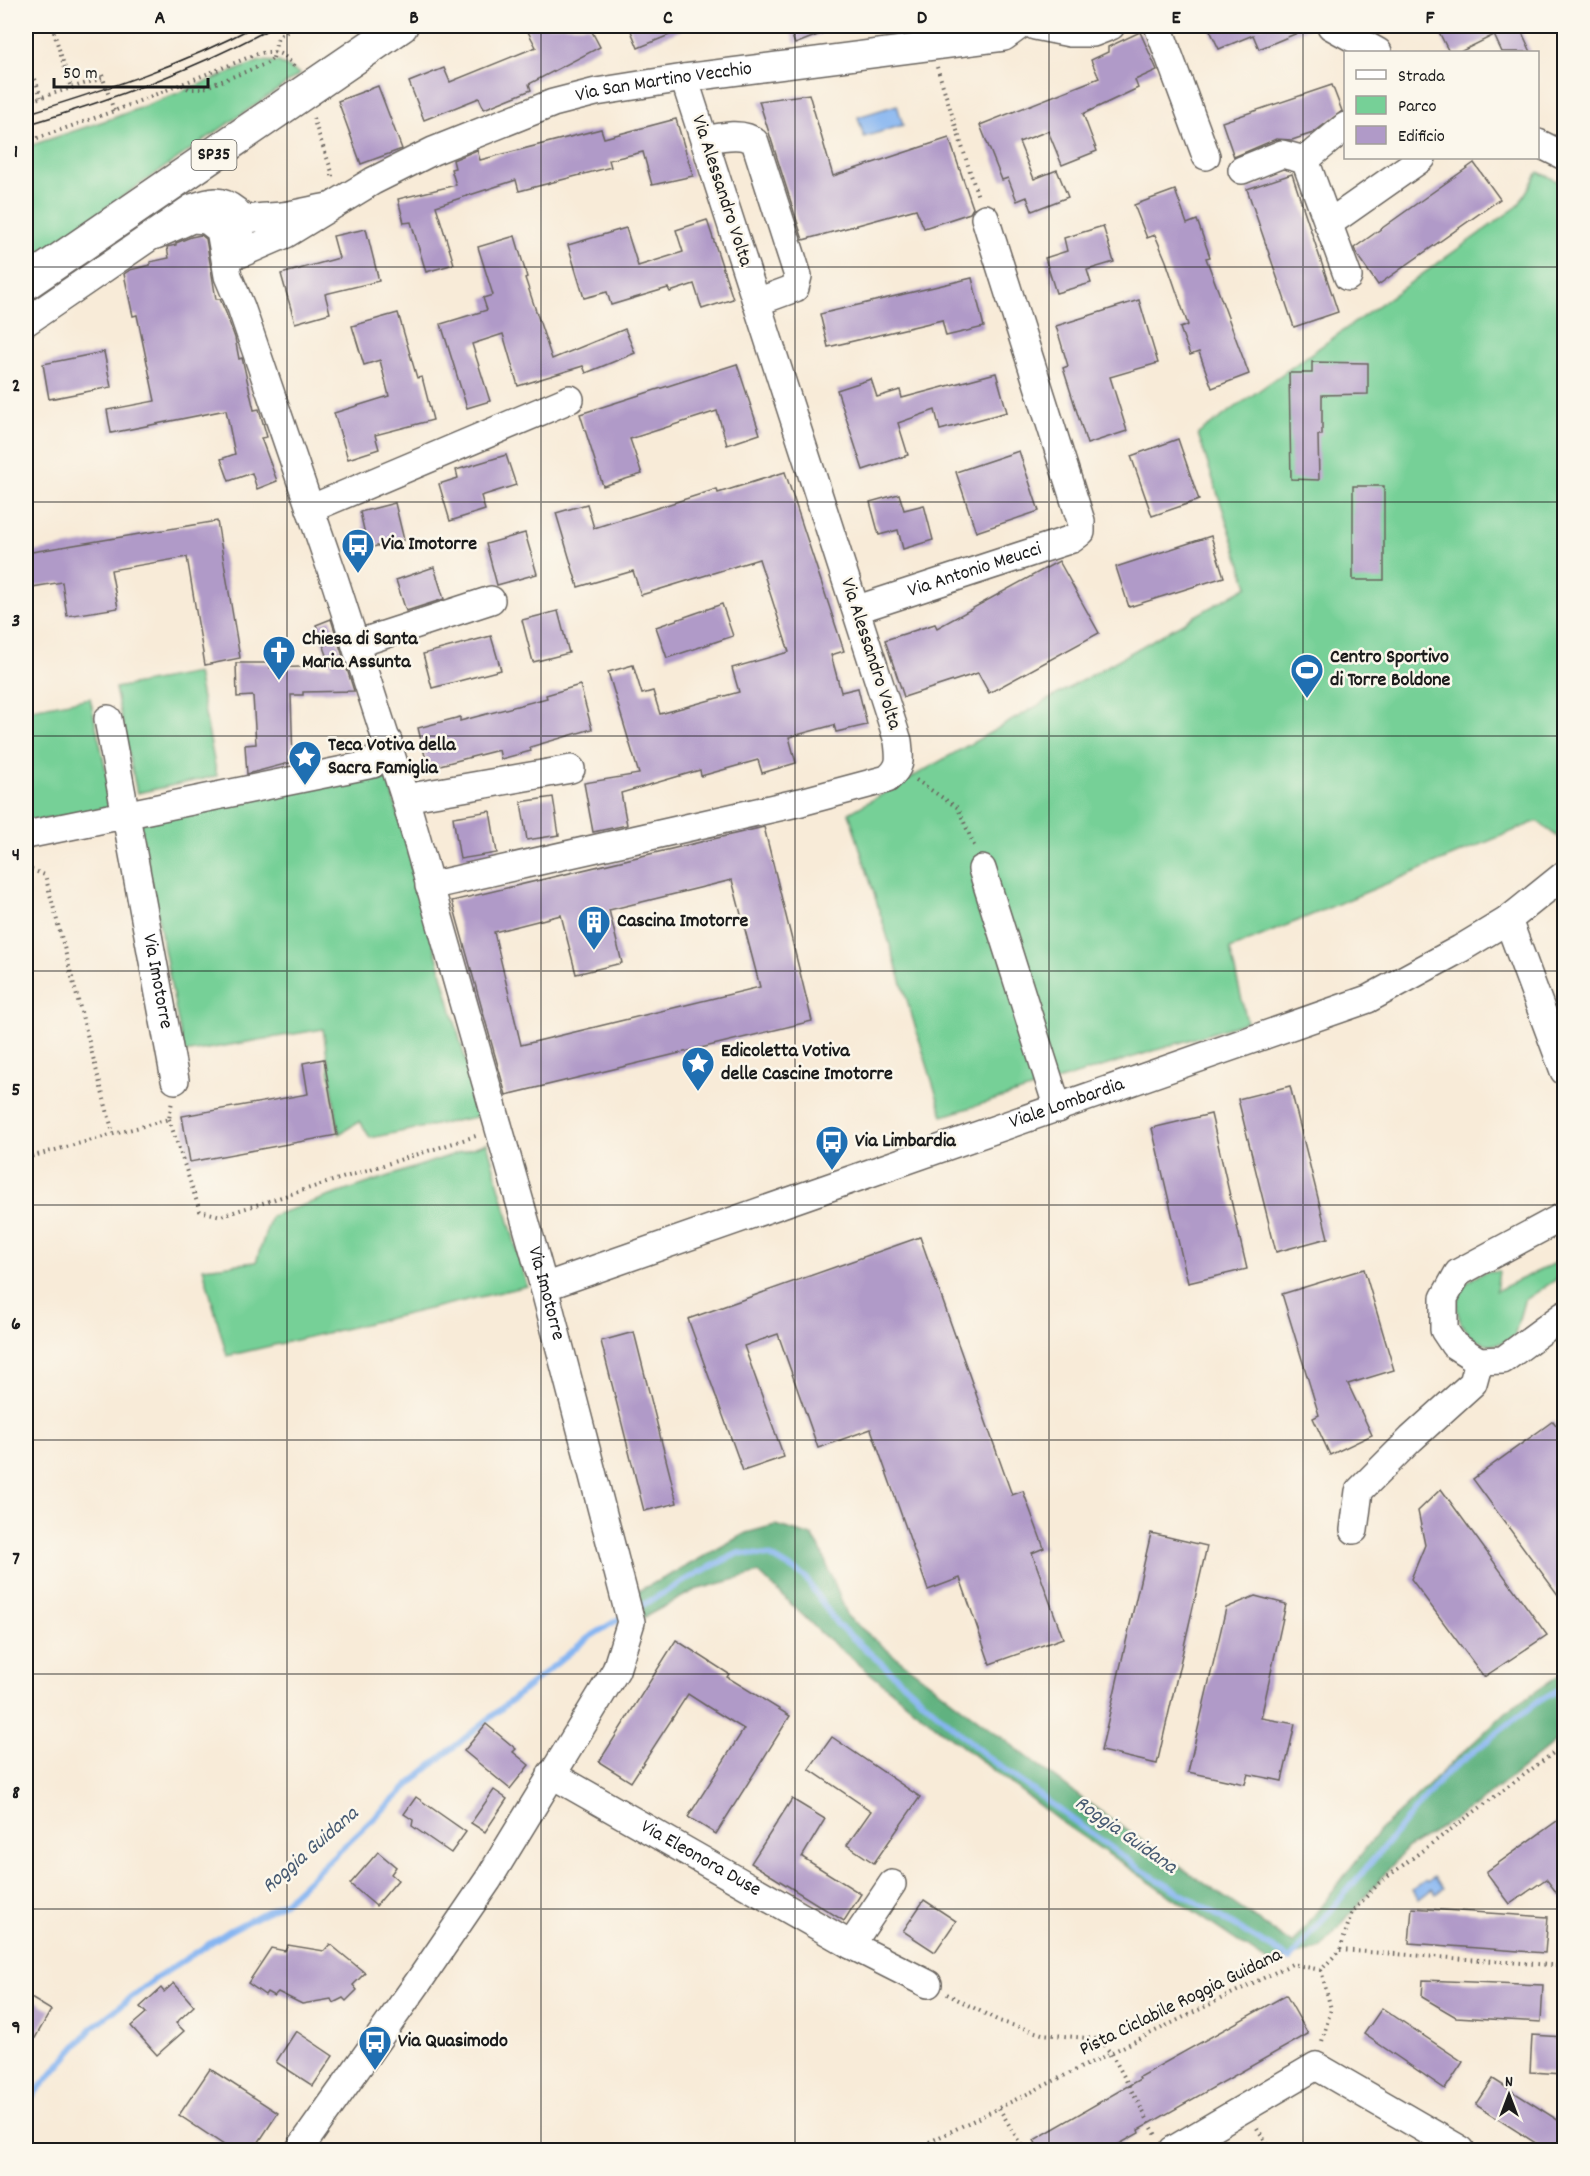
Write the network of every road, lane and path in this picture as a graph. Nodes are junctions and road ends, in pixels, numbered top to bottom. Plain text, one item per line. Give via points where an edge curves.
1 (52, 26) edge
2 (298, 26) edge
3 (402, 26) edge
4 (1019, 26) edge
5 (1035, 26) edge
6 (1111, 26) edge
7 (1158, 26) edge
8 (1331, 26) edge
9 (930, 47) junction
10 (1376, 51) edge
11 (295, 68) dead end
12 (684, 78) junction
13 (35, 79) dead end
14 (182, 85) junction
15 (71, 88) junction
16 (41, 97) junction
17 (26, 102) edge
18 (26, 110) edge
19 (114, 111) junction
20 (313, 117) dead end
21 (1344, 128) edge
22 (29, 133) edge
23 (34, 139) junction
24 (705, 140) junction
25 (26, 142) edge
26 (1539, 143) edge
27 (1206, 156) dead end
28 (1564, 156) edge
29 (1421, 159) edge
30 (1305, 160) junction
31 (1242, 170) dead end
32 (337, 202) junction
33 (985, 218) joint
34 (239, 223) junction
35 (1328, 224) junction
36 (156, 235) junction
37 (233, 252) junction
38 (1348, 277) dead end
39 (26, 283) edge
40 (757, 302) junction
41 (26, 322) edge
42 (570, 399) dead end
43 (310, 509) junction
44 (491, 600) dead end
45 (855, 605) junction
46 (356, 644) junction
47 (108, 719) dead end
48 (388, 741) junction
49 (898, 767) junction
50 (571, 769) dead end
51 (405, 798) junction
52 (127, 813) junction
53 (26, 835) edge
54 (26, 869) edge
55 (982, 869) joint
56 (1564, 875) edge
57 (429, 886) junction
58 (1508, 920) junction
59 (1564, 1071) edge
60 (175, 1080) joint
61 (1058, 1109) junction
62 (169, 1119) junction
63 (499, 1128) junction
64 (113, 1133) junction
65 (26, 1158) edge
66 (1564, 1216) edge
67 (544, 1287) junction
68 (1564, 1315) edge
69 (1479, 1361) junction
70 (1354, 1530) dead end
71 (1564, 1744) edge
72 (551, 1774) junction
73 (892, 1884) dead end
74 (851, 1945) junction
75 (1340, 1950) junction
76 (1564, 1966) edge
77 (1321, 1970) junction
78 (928, 1984) joint
79 (1111, 2053) junction
80 (1316, 2066) junction
81 (999, 2108) junction
82 (1166, 2146) edge
83 (299, 2151) edge
84 (912, 2151) edge
85 (1024, 2151) edge
86 (1461, 2151) edge

1 - 15 path
2 - 14 path, bridge via 280,35 268,63 201,89
3 - 39 highway, SP35
4 - 9 street, Via San Martino Vecchio via 1004,37
5 - 6 street via 1070,33 1093,33
7 - 27 street
8 - 10 street
9 - 12 street, Via San Martino Vecchio
9 - 33 path
11 - 14 path via 288,57 269,51
12 - 24 street, Via Alessandro Volta
12 - 32 street, Via San Martino Vecchio via 596,92 544,106 433,151
13 - 16 path
14 - 19 path
15 - 16 path
15 - 19 path via 103,76
16 - 17 path
18 - 22 path
19 - 23 path
20 - 32 path via 332,172 332,183 341,186
21 - 30 street
22 - 23 path
23 - 25 path
24 - 40 street, Via Alessandro Volta
24 - 40 street via 728,136 751,138 755,142 798,276 795,288
26 - 28 street
29 - 35 street
30 - 31 street via 1282,154
30 - 35 street
32 - 34 street, Via San Martino Vecchio
32 - 37 street, Via San Martino Vecchio via 286,234
33 - 45 street, Via Antonio Meucci via 1082,521 1082,532 1072,539 864,607
34 - 36 street via 236,211 225,202 208,202 192,208
34 - 37 street via 230,233
35 - 38 street
36 - 37 street via 192,219 207,220 220,230
36 - 41 street
37 - 43 street, Via Imotorre via 242,307
40 - 45 street, Via Alessandro Volta
42 - 43 street
43 - 46 street, Via Imotorre
44 - 46 street
45 - 49 street, Via Alessandro Volta via 898,741
46 - 48 street, Via Imotorre
47 - 52 street, Via Imotorre
48 - 51 street, Via Imotorre
48 - 52 street via 373,764
49 - 55 path via 958,808
49 - 57 street via 887,779 801,802
50 - 51 street
51 - 57 street, Via Imotorre
52 - 53 street
52 - 60 street, Via Imotorre
54 - 64 path via 45,875
55 - 61 street
56 - 58 street, Viale Lombardia
57 - 63 street, Via Imotorre
58 - 59 street
58 - 61 street, Viale Lombardia via 1368,999
60 - 62 path
61 - 67 street, Viale Lombardia
62 - 63 path via 200,1211 221,1216
62 - 64 path
63 - 67 street, Via Imotorre
64 - 65 path
66 - 69 street via 1458,1273 1444,1298 1444,1330 1454,1345
67 - 72 street, Via Imotorre via 631,1622 616,1670
68 - 69 street via 1503,1360
69 - 70 street via 1473,1383 1359,1491
71 - 75 path via 1379,1882 1352,1912
72 - 74 street, Via Eleonora Duse
72 - 83 street via 488,1881
73 - 74 street
74 - 78 street, Via Eleonora Duse
75 - 76 path
75 - 77 path
77 - 79 path, Pista Ciclabile Roggia Guidana via 1292,1964
77 - 80 path via 1331,2009
78 - 79 path via 999,2021 1042,2034 1098,2039
79 - 81 path, Pista Ciclabile Roggia Guidana
79 - 82 path
80 - 82 street
80 - 86 street
81 - 84 path, Pista Ciclabile Roggia Guidana
81 - 85 path

